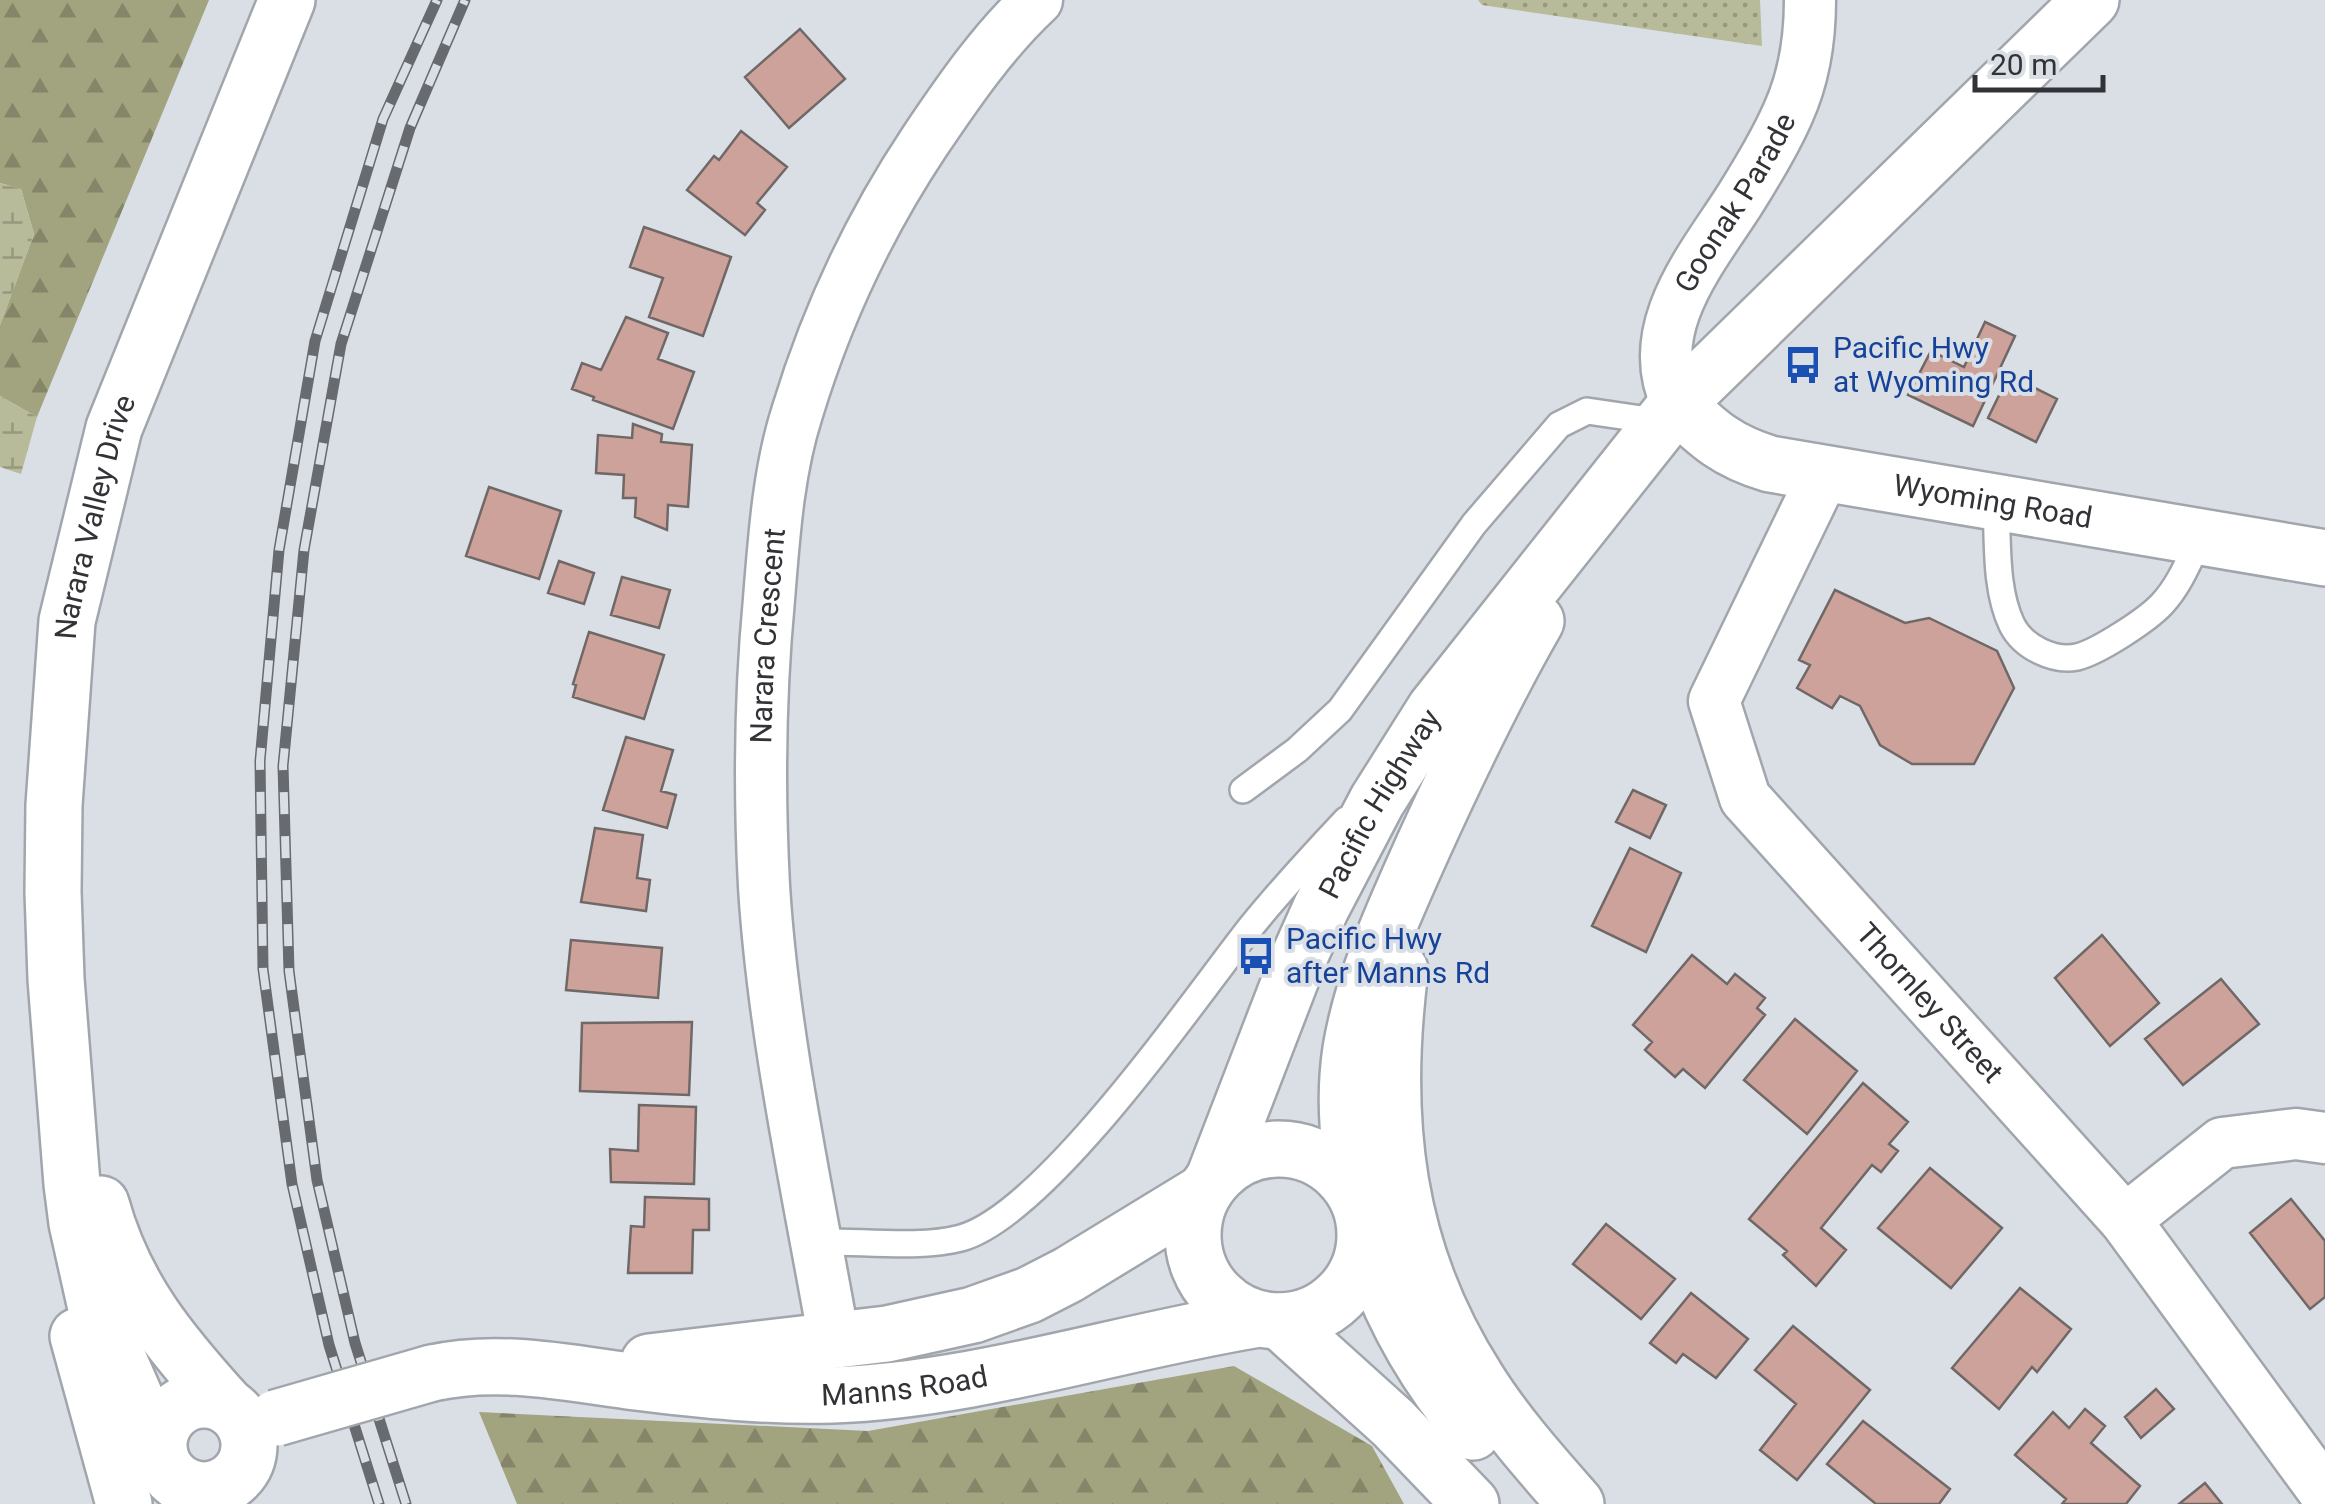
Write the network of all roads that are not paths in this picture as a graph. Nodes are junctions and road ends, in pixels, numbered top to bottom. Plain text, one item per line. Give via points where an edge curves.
1 (287, 0) edge
2 (1037, 0) edge
3 (1810, 0) edge
4 (2090, 0) edge
5 (1670, 413) junction
6 (1824, 474) junction
7 (1621, 476) junction
8 (1996, 504) junction
9 (2200, 538) junction
10 (2325, 558) edge
11 (1400, 761) junction
12 (1243, 790) dead end
13 (1427, 840) junction
14 (63, 1066) junction
15 (2325, 1138) edge
16 (1209, 1185) junction
17 (2125, 1220) junction
18 (1364, 1224) junction
19 (817, 1242) junction
20 (1270, 1320) junction
21 (834, 1340) junction
22 (547, 1370) junction
23 (843, 1394) junction
24 (248, 1442) edge
25 (164, 1474) edge
26 (2325, 1493) edge
27 (124, 1504) edge
28 (1470, 1504) edge
29 (1550, 1504) edge
30 (1576, 1504) edge

1 - 14 main road, Narara Valley Drive via 114,428 68,621 54,805
2 - 19 street, Narara Crescent via 1012,22 943,114 894,187 846,282 796,416 775,523 764,646 764,888
3 - 5 street, Goonak Parade via 1800,80 1788,116 1672,317 1665,347
4 - 5 main road, Pacific Highway
5 - 6 main road, Wyoming Road via 1732,452
5 - 7 main road, Pacific Highway
5 - 12 lane via 1588,411 1559,425 1474,524 1340,710
6 - 8 main road, Wyoming Road
6 - 17 street, Thornley Street via 1714,701 1745,798
7 - 11 main road, Pacific Highway
7 - 13 main road, Pacific Highway via 1525,640
8 - 9 main road, Wyoming Road
8 - 9 lane via 2002,590 2013,628 2037,652 2076,658 2112,640 2160,606
9 - 10 main road, Wyoming Road
11 - 16 main road, Pacific Highway via 1300,954
11 - 19 lane via 1274,900 1093,1126 1013,1208 960,1238
13 - 18 main road, Pacific Highway via 1376,959 1351,1051 1351,1153
13 - 30 main road via 1407,925 1391,1046 1390,1113 1405,1204 1416,1249 1476,1379
14 - 24 main road, Narara Valley Drive via 116,1251 152,1318
14 - 25 main road, Narara Valley Drive via 74,1204 92,1293
14 - 27 main road via 53,1199 74,1322
15 - 17 street via 2296,1134 2222,1144
16 - 18 main road via 1247,1155 1287,1149 1325,1162 1354,1190
16 - 20 main road via 1193,1230 1200,1269 1223,1300
16 - 21 main road, Manns Road via 1068,1275 1012,1302 920,1327
17 - 26 street, Thornley Street
18 - 20 main road via 1362,1261 1340,1297 1302,1318
18 - 29 main road, Pacific Highway via 1390,1305 1449,1404
19 - 21 street, Narara Crescent
20 - 23 main road, Manns Road via 963,1380
20 - 28 main road via 1394,1423
21 - 22 main road, Manns Road
21 - 23 main road
22 - 23 main road, Manns Road via 730,1392
22 - 24 main road, Manns Road, bridge via 488,1366 432,1372
24 - 25 main road, Manns Road via 235,1477 208,1490
24 - 25 main road, Manns Road via 206,1400 184,1405 166,1419 159,1440

